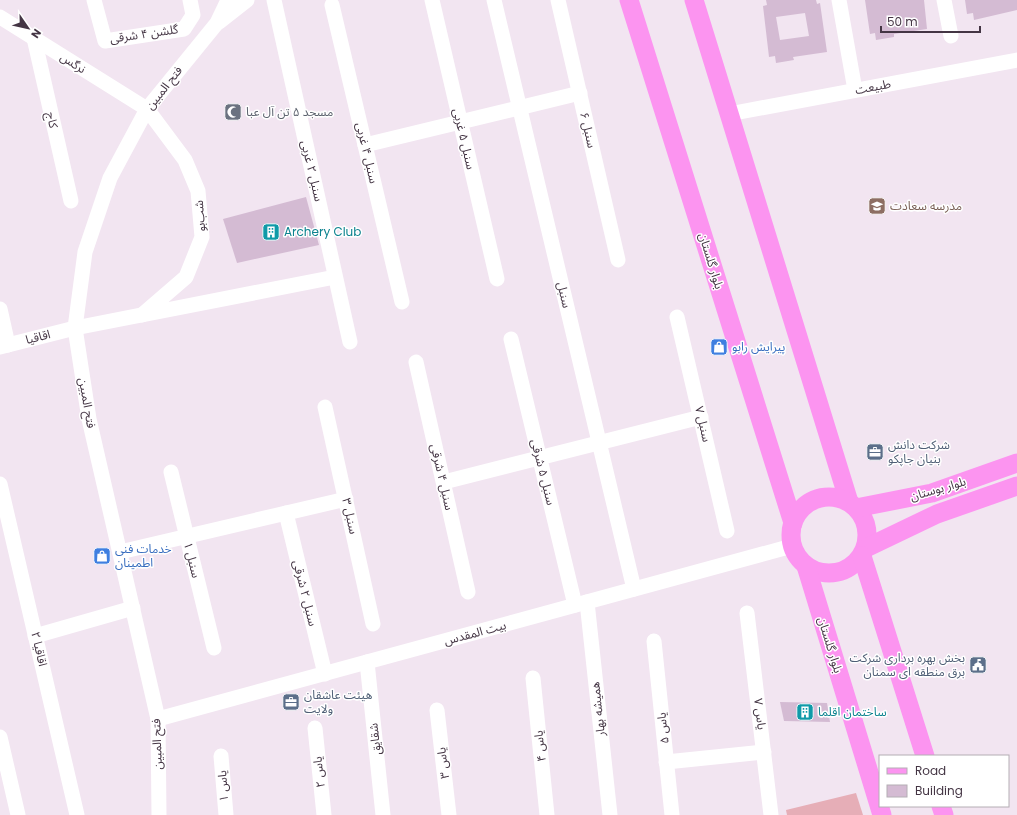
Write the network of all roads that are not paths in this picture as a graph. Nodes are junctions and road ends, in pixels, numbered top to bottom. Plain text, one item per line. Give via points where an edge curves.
1 (94, 0) edge
2 (190, 0) edge
3 (228, 0) edge
4 (247, 0) edge
5 (274, 0) edge
6 (432, 0) edge
7 (494, 0) edge
8 (558, 0) edge
9 (630, 0) edge
10 (694, 0) edge
11 (839, 0) edge
12 (944, 0) edge
13 (332, 5) dead end
14 (0, 17) edge
15 (217, 23) junction
16 (950, 36) dead end
17 (34, 38) junction
18 (1017, 60) edge
19 (855, 90) junction
20 (580, 93) junction
21 (520, 108) junction
22 (147, 109) junction
23 (729, 114) junction
24 (460, 122) junction
25 (365, 145) junction
26 (70, 201) dead end
27 (618, 260) dead end
28 (335, 277) junction
29 (497, 279) dead end
30 (402, 302) dead end
31 (0, 309) edge
32 (142, 315) junction
33 (677, 317) dead end
34 (76, 328) junction
35 (511, 339) dead end
36 (350, 342) dead end
37 (4, 346) edge
38 (416, 362) dead end
39 (325, 407) dead end
40 (701, 417) junction
41 (599, 442) junction
42 (539, 458) junction
43 (1017, 463) edge
44 (171, 472) dead end
45 (444, 482) junction
46 (0, 484) edge
47 (1017, 486) edge
48 (346, 499) junction
49 (853, 505) junction
50 (286, 513) junction
51 (793, 522) junction
52 (727, 531) dead end
53 (186, 536) junction
54 (792, 546) junction
55 (120, 552) junction
56 (864, 552) junction
57 (806, 566) junction
58 (634, 589) junction
59 (468, 592) dead end
60 (581, 604) junction
61 (132, 608) junction
62 (747, 613) dead end
63 (373, 624) dead end
64 (35, 636) junction
65 (654, 641) dead end
66 (214, 648) dead end
67 (367, 662) junction
68 (325, 674) junction
69 (533, 678) dead end
70 (437, 710) dead end
71 (158, 719) junction
72 (315, 728) dead end
73 (0, 737) edge
74 (764, 752) junction
75 (925, 755) edge
76 (221, 756) dead end
77 (666, 762) junction
78 (879, 805) edge
79 (18, 815) edge
80 (77, 815) edge
81 (159, 815) edge
82 (226, 815) edge
83 (324, 815) edge
84 (383, 815) edge
85 (449, 815) edge
86 (547, 815) edge
87 (610, 815) edge
88 (672, 815) edge
89 (771, 815) edge

1 - 2 street, گلشن ۴ شرقی via 105,41 184,29 193,16
3 - 15 street
4 - 15 street
5 - 28 street, سنبل ۲ غربی
6 - 24 street, سنبل ۵ غربی
7 - 21 street, سنبل
8 - 20 street, سنبل ۶
9 - 51 main road, بلوار گلستان
10 - 23 main road
11 - 19 street
12 - 16 street
13 - 25 street, سنبل ۴ غربی
14 - 17 street, نرگس
15 - 22 street, فتح المبین
17 - 22 street, نرگس
17 - 26 street, کاج
18 - 19 street, طبیعت
19 - 23 street, طبیعت
20 - 21 street
20 - 27 street, سنبل ۶
21 - 24 street
21 - 41 street, سنبل
22 - 32 street, شب‌بو via 185,160 198,191 202,237 186,276
22 - 34 street, فتح المبین via 110,178 85,252
23 - 49 main road
24 - 25 street
24 - 29 street, سنبل ۵ غربی
25 - 30 street, سنبل ۴ غربی
28 - 32 street, اقاقیا
28 - 36 street, سنبل ۲ غربی
31 - 37 street
32 - 34 street, اقاقیا
33 - 40 street, سنبل ۷
34 - 37 street, اقاقیا
34 - 55 street, فتح المبین via 89,419
35 - 42 street, سنبل ۵ شرقی
38 - 45 street, سنبل ۴ شرقی
39 - 48 street, سنبل ۳
40 - 41 street
40 - 52 street, سنبل ۷
41 - 42 street
41 - 58 street, سنبل
42 - 45 street
42 - 60 street, سنبل ۵ شرقی
43 - 49 main road, بلوار بوستان via 932,493
44 - 53 street, سنبل ۱
45 - 59 street, سنبل ۴ شرقی
46 - 64 street, اقاقیا ۲
47 - 56 main road, بلوار بوستان via 937,514
48 - 50 street
48 - 63 street, سنبل ۳
49 - 51 main road via 836,497 823,497 810,502 800,510
49 - 56 main road via 863,516 867,526 868,537
50 - 53 street
50 - 68 street, سنبل ۲ شرقی
51 - 54 main road
53 - 55 street
53 - 66 street, سنبل ۱
54 - 57 main road via 797,557
54 - 58 street, بیت المقدس
55 - 61 street, فتح المبین
56 - 57 main road via 853,566 842,572 823,573
56 - 75 main road
57 - 78 main road, بلوار گلستان
58 - 60 street, بیت المقدس
60 - 67 street, بیت المقدس
60 - 87 street, همیشه بهار
61 - 64 street
61 - 71 street, فتح المبین
62 - 74 street, یاس ۷
64 - 80 street, اقاقیا ۲
65 - 77 street, یاس ۵
67 - 68 street, بیت المقدس
67 - 84 street, شقایق
68 - 71 street, بیت المقدس
69 - 86 street, یاس ۴
70 - 85 street, یاس ۳
71 - 81 street, فتح المبین
72 - 83 street, یاس ۲
73 - 79 street
74 - 77 street
74 - 89 street, یاس ۷
76 - 82 street, یاس ۱
77 - 88 street, یاس ۵

